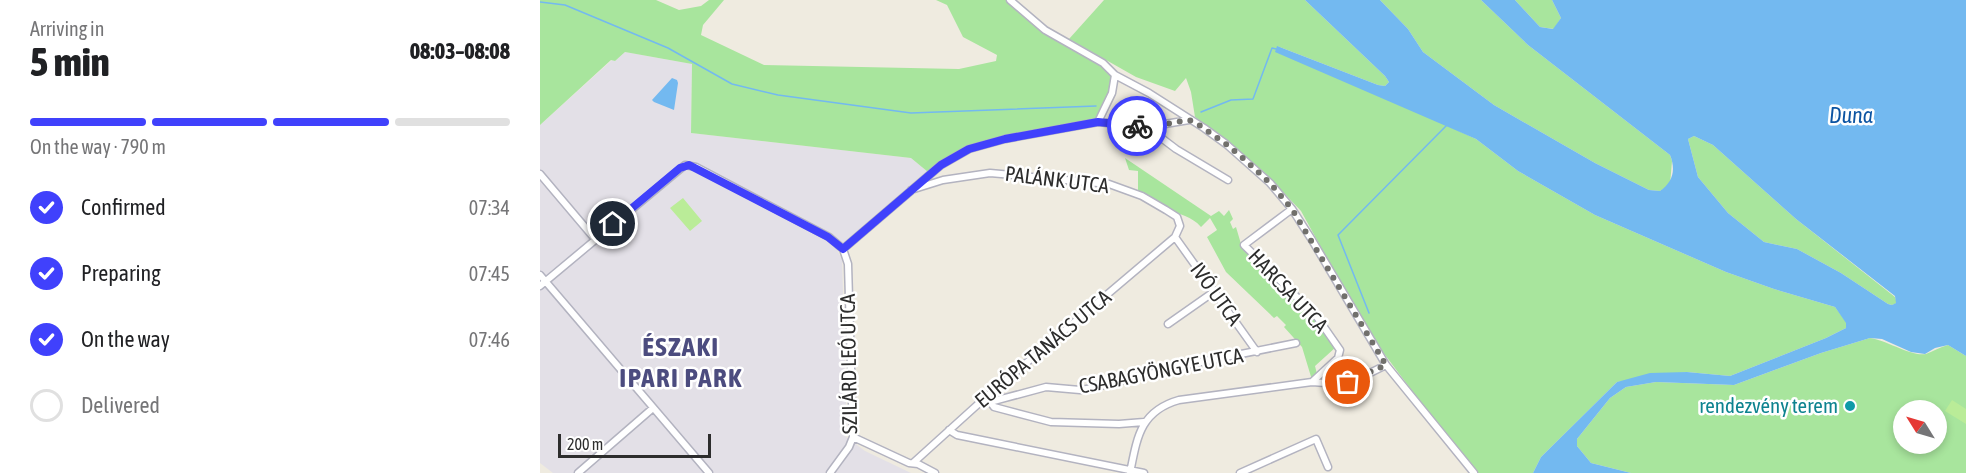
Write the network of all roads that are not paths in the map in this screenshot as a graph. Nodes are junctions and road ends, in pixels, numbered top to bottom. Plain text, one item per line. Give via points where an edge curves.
1 (1010, 0) edge
2 (1115, 75) junction
3 (1189, 120) junction
4 (1098, 122) junction
5 (1148, 127) junction
6 (540, 174) edge
7 (1228, 180) dead end
8 (911, 190) junction
9 (1292, 209) junction
10 (1175, 237) junction
11 (595, 239) junction
12 (843, 249) junction
13 (540, 275) edge
14 (543, 284) edge
15 (1215, 291) junction
16 (1168, 324) dead end
17 (1296, 343) dead end
18 (1257, 352) junction
19 (1386, 365) junction
20 (1312, 382) junction
21 (988, 399) junction
22 (654, 408) junction
23 (1144, 422) junction
24 (949, 430) junction
25 (853, 437) junction
26 (913, 463) junction
27 (1328, 466) dead end
28 (1130, 472) edge
29 (578, 473) edge
30 (709, 473) edge
31 (830, 473) edge
32 (935, 473) edge
33 (1144, 473) edge
34 (1240, 473) edge
35 (1474, 473) edge

1 - 2 street via 1045,30 1103,63
2 - 3 street
2 - 4 street via 1115,85
3 - 5 street
3 - 9 street via 1226,144 1270,183
4 - 5 street
4 - 8 street via 969,149 941,165
5 - 7 street
6 - 11 street
8 - 10 street, PALÁNK UTCA via 943,180 990,173 1109,184 1142,196 1177,217 1180,226
8 - 12 street
9 - 19 street
9 - 20 street, HARCSA UTCA via 1244,245 1317,317 1340,350 1338,358
10 - 15 street, IVÓ UTCA
10 - 21 street, EURÓPA TANÁCS UTCA
11 - 12 street via 680,168 689,165 828,237
11 - 14 street
12 - 25 street, SZILÁRD LEÓ UTCA via 848,264
13 - 14 street
14 - 22 street
15 - 16 street
15 - 18 street, IVÓ UTCA
17 - 18 street, CSABAGYÖNGYE UTCA
18 - 21 street, CSABAGYÖNGYE UTCA via 1093,388 1046,387
19 - 20 street via 1339,384
19 - 35 street
20 - 23 street via 1179,399 1161,407
21 - 23 street via 994,407 1051,422
21 - 24 street, EURÓPA TANÁCS UTCA
22 - 29 street
22 - 30 street
23 - 28 street
24 - 26 street, EURÓPA TANÁCS UTCA
24 - 28 street via 957,435
25 - 26 street
25 - 31 street, SZILÁRD LEÓ UTCA
26 - 32 street
27 - 34 street via 1316,439
28 - 33 street

